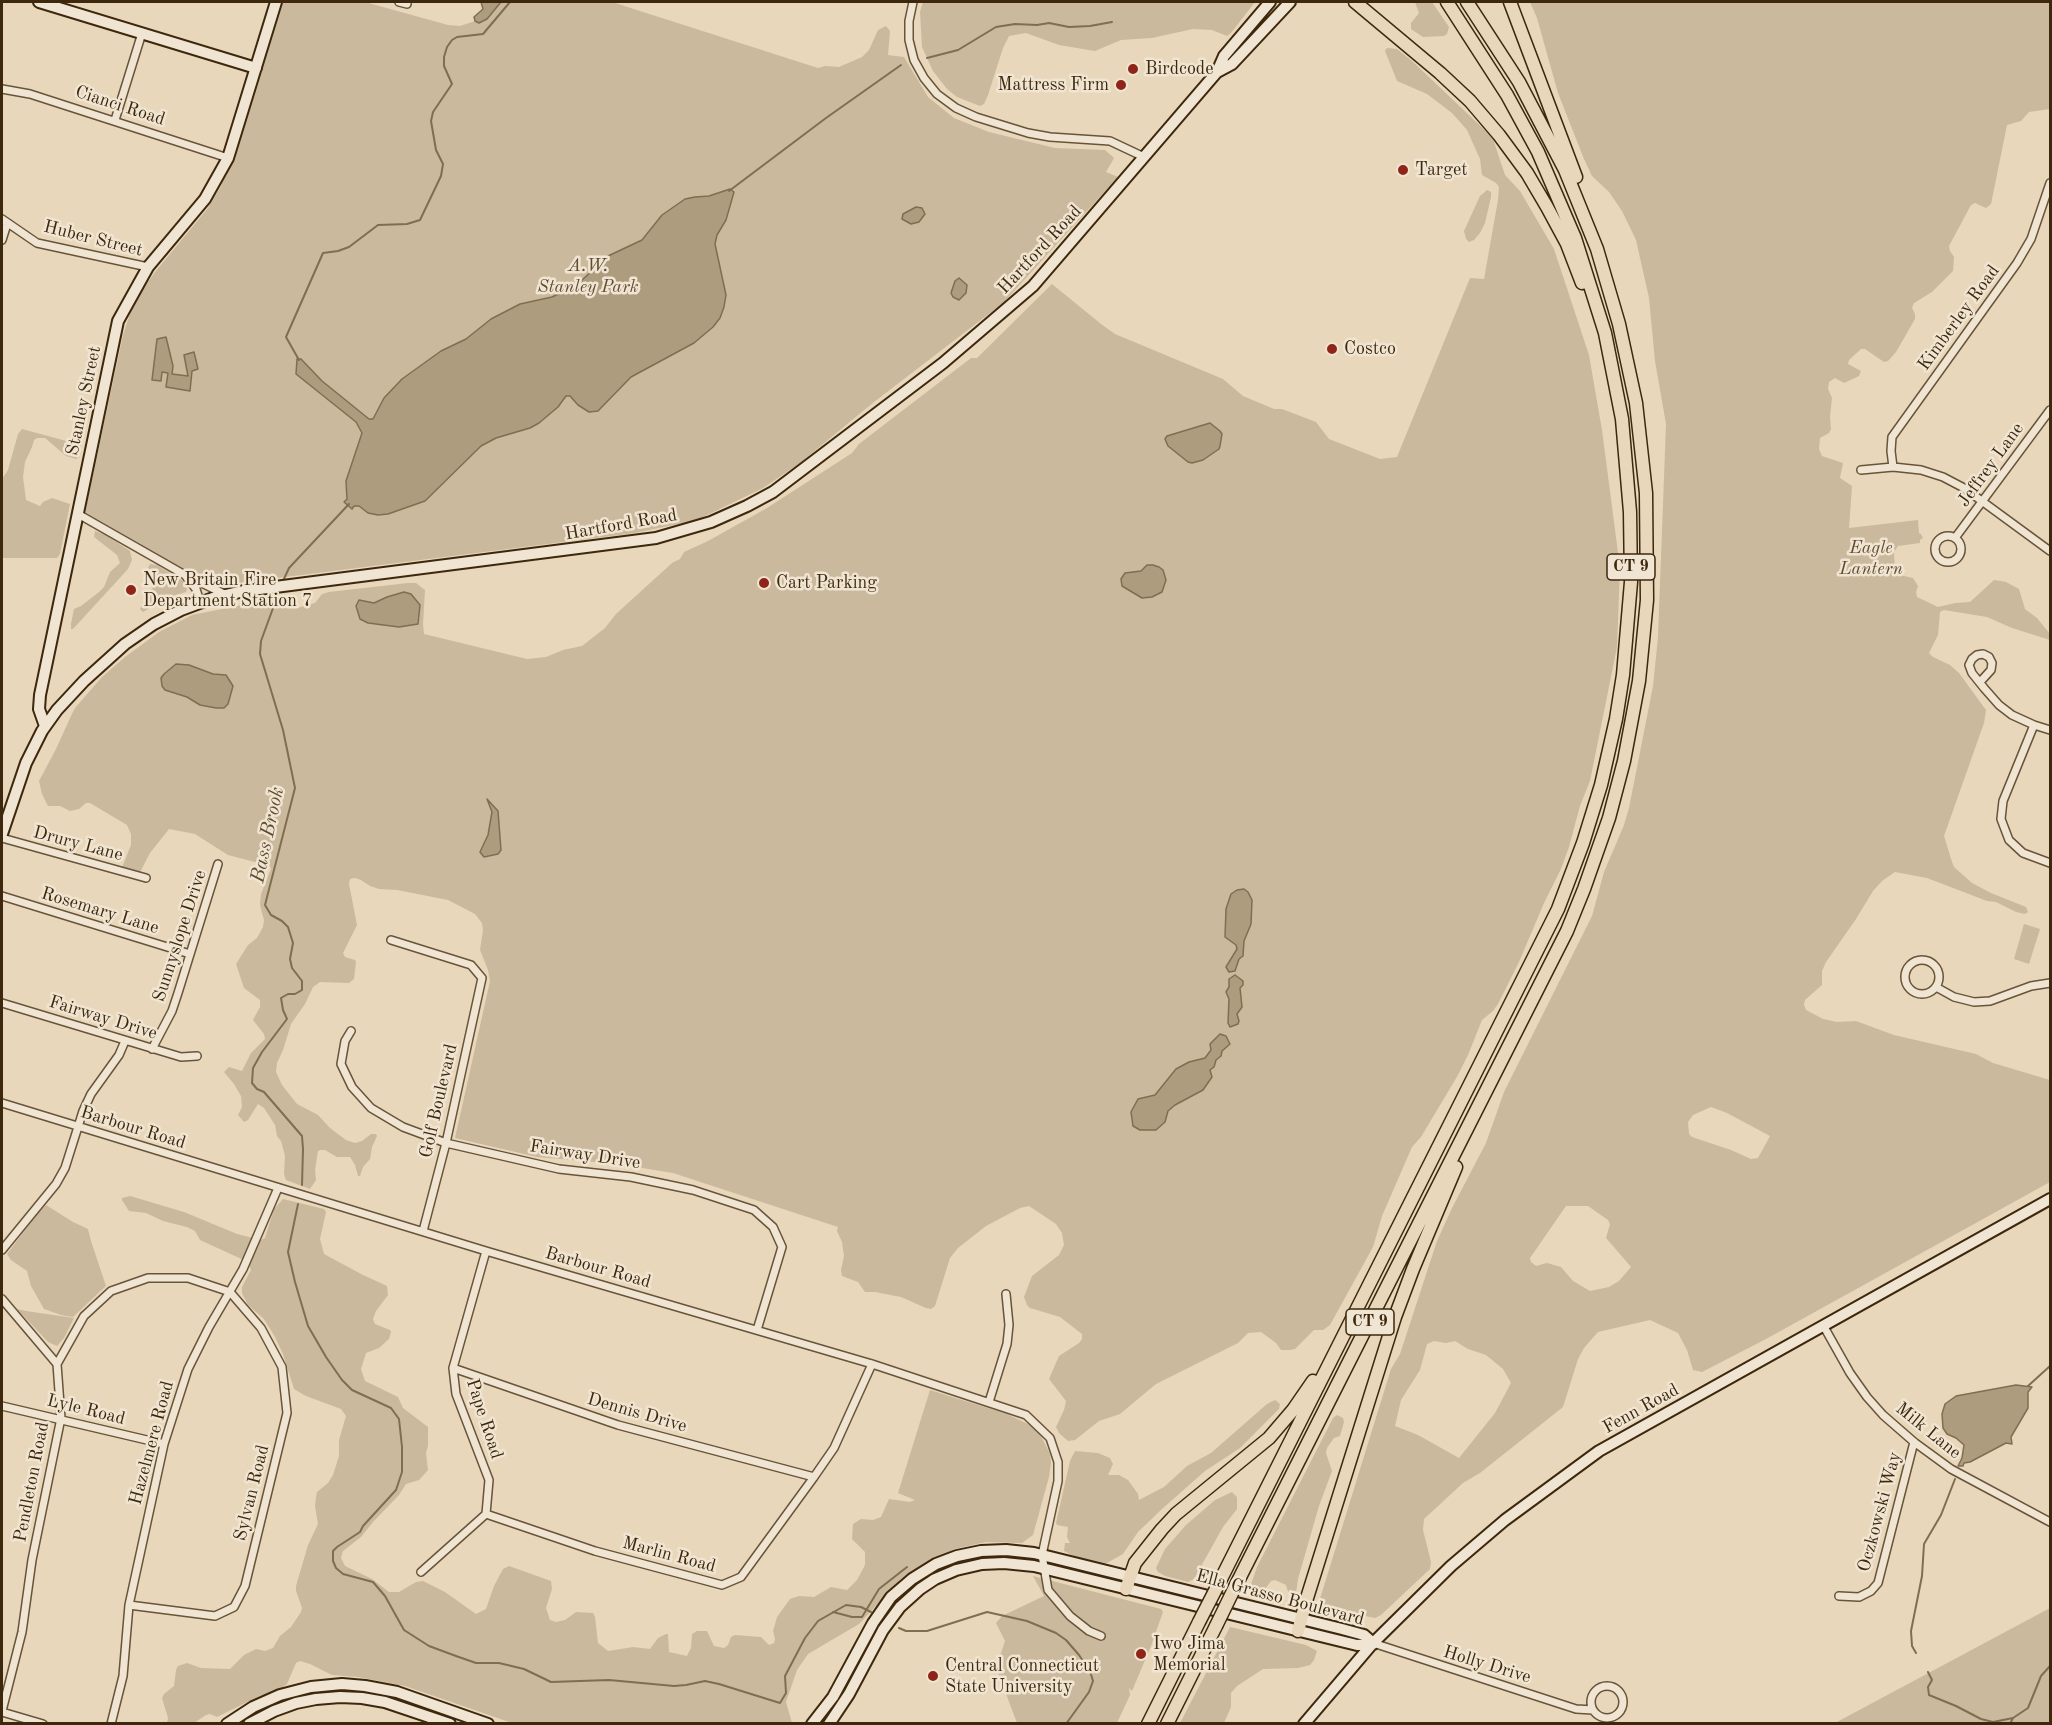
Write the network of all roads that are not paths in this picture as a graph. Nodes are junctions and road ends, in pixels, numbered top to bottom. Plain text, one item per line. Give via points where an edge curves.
1 (39, 2) edge
2 (276, 2) edge
3 (913, 2) edge
4 (1270, 2) edge
5 (1290, 2) edge
6 (1355, 2) edge
7 (1447, 2) edge
8 (1467, 2) edge
9 (1510, 2) edge
10 (142, 33) junction
11 (256, 68) junction
12 (1217, 72) junction
13 (2, 89) edge
14 (115, 120) junction
15 (1144, 157) junction
16 (228, 158) junction
17 (2050, 183) edge
18 (4, 222) edge
19 (1593, 239) junction
20 (2, 240) edge
21 (148, 267) junction
22 (1613, 369) junction
23 (2050, 410) edge
24 (1893, 467) junction
25 (1862, 470) dead end
26 (1983, 502) junction
27 (78, 514) junction
28 (1955, 538) dead end
29 (2050, 551) edge
30 (185, 575) junction
31 (226, 594) junction
32 (200, 602) junction
33 (1980, 682) dead end
34 (2034, 725) junction
35 (45, 726) junction
36 (2050, 730) edge
37 (2, 836) edge
38 (2050, 863) edge
39 (218, 864) dead end
40 (146, 878) dead end
41 (2, 896) edge
42 (391, 940) dead end
43 (190, 954) junction
44 (2050, 983) edge
45 (1935, 987) junction
46 (2, 1003) edge
47 (351, 1031) dead end
48 (125, 1041) junction
49 (152, 1049) junction
50 (197, 1056) dead end
51 (1503, 1059) junction
52 (2, 1103) edge
53 (78, 1127) junction
54 (446, 1143) junction
55 (278, 1188) junction
56 (2050, 1199) edge
57 (423, 1230) junction
58 (2, 1250) edge
59 (486, 1251) junction
60 (230, 1292) junction
61 (1006, 1294) dead end
62 (2, 1299) edge
63 (1823, 1325) junction
64 (757, 1330) junction
65 (1347, 1330) junction
66 (57, 1364) junction
67 (872, 1364) junction
68 (453, 1368) junction
69 (989, 1402) junction
70 (2, 1406) edge
71 (61, 1418) junction
72 (1914, 1442) junction
73 (164, 1444) junction
74 (814, 1477) junction
75 (486, 1514) junction
76 (2050, 1522) edge
77 (1042, 1555) junction
78 (1043, 1568) junction
79 (421, 1572) dead end
80 (1128, 1583) junction
81 (899, 1590) junction
82 (1839, 1596) dead end
83 (907, 1600) junction
84 (129, 1605) junction
85 (1299, 1625) junction
86 (1101, 1636) dead end
87 (1373, 1643) junction
88 (854, 1658) junction
89 (865, 1664) junction
90 (432, 1704) junction
91 (1593, 1710) junction
92 (2, 1711) edge
93 (427, 1720) edge
94 (43, 1724) edge
95 (111, 1724) edge
96 (227, 1724) edge
97 (249, 1724) edge
98 (450, 1724) edge
99 (488, 1724) edge
100 (812, 1724) edge
101 (829, 1724) edge
102 (1148, 1724) edge
103 (1167, 1724) edge
104 (1304, 1724) edge

1 - 10 main road
2 - 11 main road, Stanley Street
3 - 15 street via 909,40 914,60 937,94 956,108 1026,133 1110,141
4 - 12 main road, Hartford Road via 1224,56
5 - 12 main road, Hartford Road via 1232,64
6 - 22 highway via 1454,86 1520,162 1572,255
7 - 22 highway, CT 9 via 1507,95 1545,166 1587,271
8 - 19 highway, CT 9 via 1541,121
9 - 19 highway via 1584,199
10 - 11 main road
10 - 14 street
11 - 16 main road, Stanley Street
12 - 15 main road, Hartford Road
13 - 14 street, Cianci Road
14 - 16 street, Cianci Road
15 - 31 main road, Hartford Road via 1010,307 903,395 784,484 747,506 691,529 641,541
16 - 21 main road, Stanley Street via 205,198
17 - 24 street, Kimberley Road via 2031,238 2017,263 1892,437
18 - 20 street
18 - 21 street, Huber Street via 37,243
19 - 51 highway, CT 9 via 1625,346 1642,450 1648,560 1641,662 1624,761 1595,860 1567,931
21 - 27 main road, Stanley Street via 118,321
22 - 65 highway, CT 9 via 1629,482 1631,582 1623,675 1601,785 1547,932
23 - 26 street, Jeffrey Lane
24 - 25 street
24 - 26 street via 1943,477
26 - 28 street, Jeffrey Lane
26 - 29 street
27 - 30 street
27 - 35 main road, Stanley Street via 40,697
30 - 31 street
30 - 32 street
31 - 32 main road, Hartford Road
32 - 35 main road, Hartford Road via 125,644 69,695
33 - 34 street via 2006,710
34 - 36 street
34 - 38 street via 2003,801 2001,819 2009,840 2023,853
35 - 37 main road via 21,773
37 - 40 street, Drury Lane
39 - 43 street, Sunnyslope Drive
41 - 43 street, Rosemary Lane
42 - 54 street, Golf Boulevard via 471,965 482,978
43 - 49 street, Sunnyslope Drive via 172,1011
44 - 45 street via 1974,1002
45 - 45 street via 1937,970 1929,962 1915,962 1907,968 1905,980 1910,990 1926,993
46 - 48 street, Fairway Drive
47 - 54 street, Fairway Drive via 341,1064 352,1087 379,1113
48 - 49 street, Fairway Drive
48 - 53 street via 90,1094
49 - 50 street, Fairway Drive via 181,1057
51 - 85 highway via 1399,1305
51 - 103 highway, CT 9, bridge
52 - 53 street, Barbour Road
53 - 55 street, Barbour Road
53 - 58 street via 56,1184
54 - 57 street, Golf Boulevard
54 - 64 street, Fairway Drive via 559,1169 631,1177 693,1190 754,1210 773,1227 782,1247
55 - 57 street, Barbour Road
55 - 60 street, Hazelmere Road
56 - 63 main road, Fenn Road
57 - 59 street, Barbour Road
59 - 64 street, Barbour Road
59 - 68 street, Pape Road
60 - 66 street via 188,1278 148,1278 111,1291 84,1316
60 - 73 street, Hazelmere Road via 188,1369
60 - 84 street, Sylvan Road via 261,1328 282,1367 287,1413 245,1586 234,1607 214,1616
61 - 69 street via 1007,1344
62 - 66 street
63 - 72 street, Milk Lane via 1867,1397
63 - 87 main road, Fenn Road via 1599,1451 1479,1541
64 - 67 street, Barbour Road
65 - 80 highway via 1280,1426 1168,1521 1141,1555
65 - 102 highway, CT 9, bridge
66 - 71 street, Pendleton Road
67 - 69 street, Barbour Road
67 - 74 street, Marlin Road via 834,1448
68 - 74 street, Dennis Drive via 618,1425
68 - 75 street, Pape Road via 456,1394 489,1480
69 - 77 street, Barbour Road via 1026,1415 1050,1438 1055,1452 1058,1481
70 - 71 street, Lyle Road
71 - 73 street, Lyle Road
71 - 92 street, Pendleton Road via 32,1560 22,1632
72 - 76 street, Milk Lane via 1951,1469
72 - 82 street, Oczkowski Way via 1878,1583 1859,1597
73 - 84 street, Hazelmere Road
74 - 75 street, Marlin Road via 741,1577 722,1585 595,1551
75 - 79 street
77 - 78 street, Barbour Road
77 - 80 main road, Ella Grasso Boulevard
77 - 81 main road, Ella Grasso Boulevard via 1006,1550 966,1554 932,1567
78 - 80 main road, Ella Grasso Boulevard
78 - 83 main road, Ella Grasso Boulevard via 1004,1563 972,1566 935,1579
78 - 86 street, Barbour Road via 1048,1590 1064,1610
80 - 85 main road, Ella Grasso Boulevard
81 - 83 main road
81 - 88 main road, Ella Grasso Boulevard via 877,1616
83 - 89 main road, Ella Grasso Boulevard via 886,1624
84 - 95 street, Hazelmere Road via 123,1676
85 - 87 main road, Ella Grasso Boulevard via 1362,1634
87 - 91 street, Holly Drive via 1576,1709
87 - 104 main road, Fenn Road
88 - 89 main road
88 - 100 main road, Ella Grasso Boulevard via 833,1697
89 - 101 main road, Ella Grasso Boulevard
90 - 93 street
90 - 96 main road via 375,1687 328,1685 277,1696
90 - 99 main road
91 - 91 street, Holly Drive via 1603,1717 1616,1715 1622,1706 1621,1694 1610,1686 1599,1688 1592,1698
92 - 94 street
93 - 97 main road via 377,1700 334,1697 296,1703
93 - 98 main road

